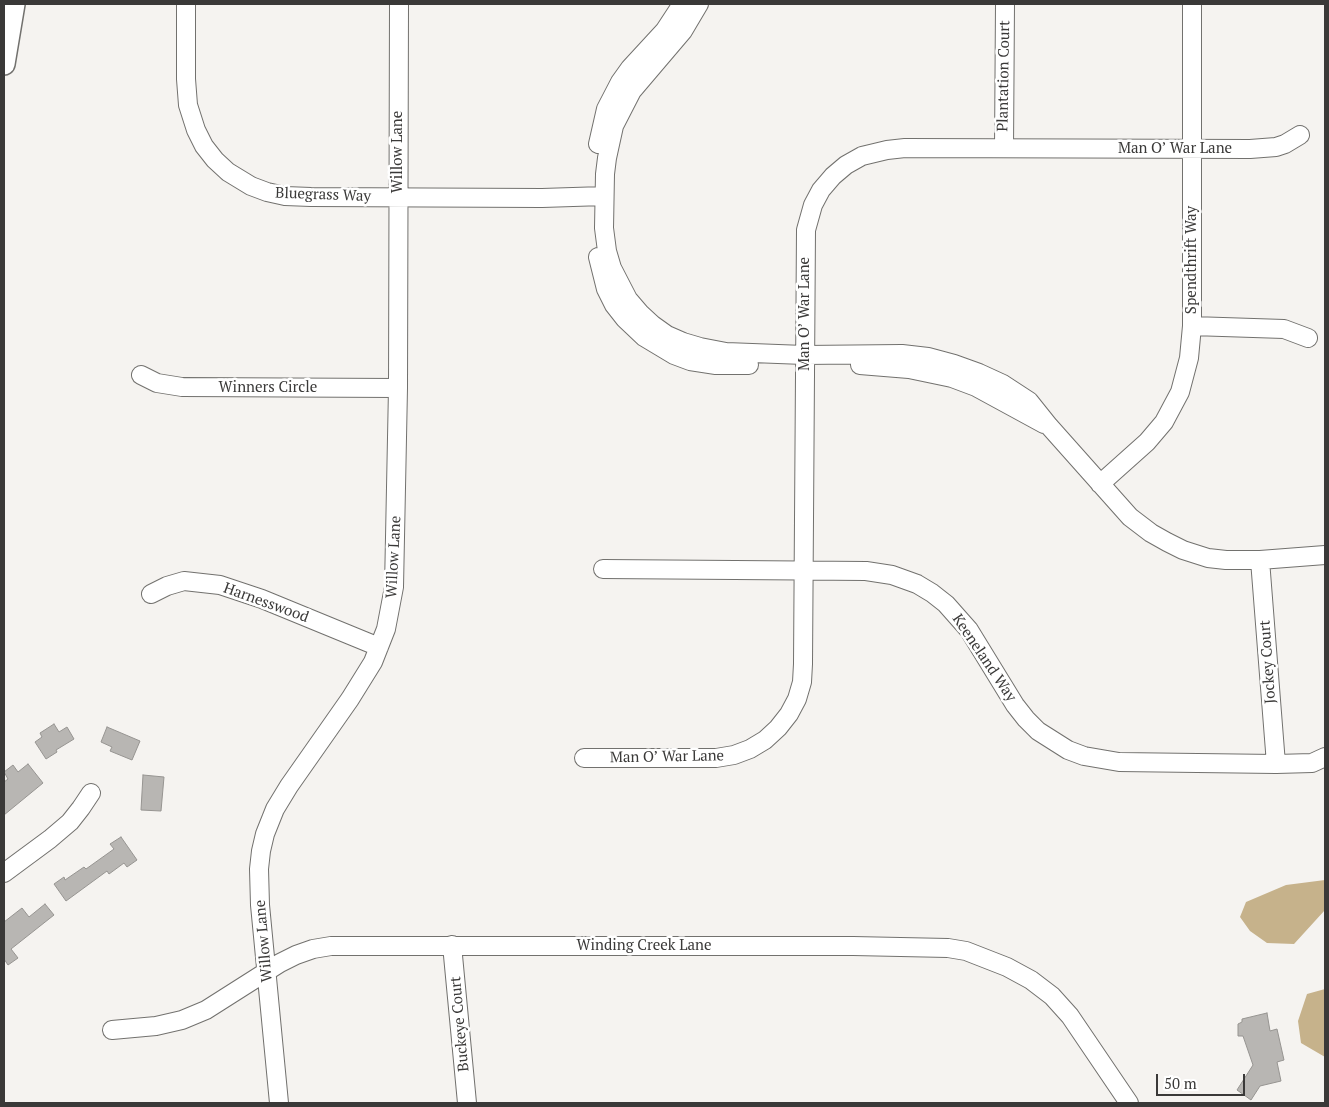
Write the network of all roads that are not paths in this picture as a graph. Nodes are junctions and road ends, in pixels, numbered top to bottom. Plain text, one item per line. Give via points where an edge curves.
1 (14, 4) edge
2 (186, 4) edge
3 (399, 4) edge
4 (682, 4) edge
5 (699, 4) edge
6 (1005, 4) edge
7 (1192, 4) edge
8 (4, 64) edge
9 (1300, 135) dead end
10 (1004, 148) junction
11 (1192, 150) junction
12 (599, 196) junction
13 (398, 197) junction
14 (1192, 326) junction
15 (1308, 338) dead end
16 (804, 360) junction
17 (141, 375) dead end
18 (398, 388) junction
19 (1100, 484) junction
20 (1325, 555) edge
21 (1260, 560) junction
22 (603, 569) dead end
23 (804, 570) junction
24 (151, 594) dead end
25 (379, 647) junction
26 (1325, 757) edge
27 (584, 758) dead end
28 (1276, 764) junction
29 (91, 793) dead end
30 (4, 873) edge
31 (452, 945) junction
32 (266, 972) junction
33 (112, 1030) dead end
34 (279, 1103) edge
35 (467, 1103) edge
36 (1129, 1103) edge

1 - 8 main road
2 - 13 street, Bluegrass Way via 186,78 190,114 204,146 228,172 251,186 285,196
3 - 13 street, Willow Lane
4 - 12 street via 665,30 630,68 611,98 596,158
5 - 12 street via 683,31 632,91 620,114 614,126
6 - 10 street, Plantation Court
7 - 11 street, Spendthrift Way
9 - 11 street, Man O’ War Lane via 1285,144 1268,148
10 - 11 street, Man O’ War Lane
10 - 16 street, Man O’ War Lane via 887,150 854,160 833,176 813,205 806,230
11 - 14 street, Spendthrift Way
12 - 13 street, Bluegrass Way
12 - 16 street via 594,232 606,289 625,319 644,337 674,355 707,364
13 - 18 street, Willow Lane
14 - 15 street via 1284,329
14 - 19 street, Spendthrift Way via 1186,375 1173,407 1147,442
16 - 19 street via 935,373 976,387 1049,426
16 - 23 street, Man O’ War Lane
17 - 18 street, Winners Circle via 165,385 182,387
18 - 25 street, Willow Lane via 394,587
19 - 21 street via 1130,517 1166,542 1208,558
20 - 21 street
21 - 28 street, Jockey Court
22 - 23 street, Keeneland Way
23 - 27 street, Man O’ War Lane via 802,682 789,714 765,740 734,755 716,758
23 - 28 street, Keeneland Way via 866,571 892,575 932,593 969,630 1026,719 1068,750 1119,762
24 - 25 street, Harnesswood via 184,581 220,585
25 - 32 street, Willow Lane via 360,684 289,786 268,825 259,869
26 - 28 street, Keeneland Way via 1312,763
29 - 30 street via 70,822
31 - 32 street, Winding Creek Lane via 331,946 296,955
31 - 35 street, Buckeye Court
31 - 36 street, Winding Creek Lane via 853,946 966,951 1007,967 1052,996 1076,1023
32 - 33 street, Winding Creek Lane via 206,1010 182,1020
32 - 34 street, Willow Lane

